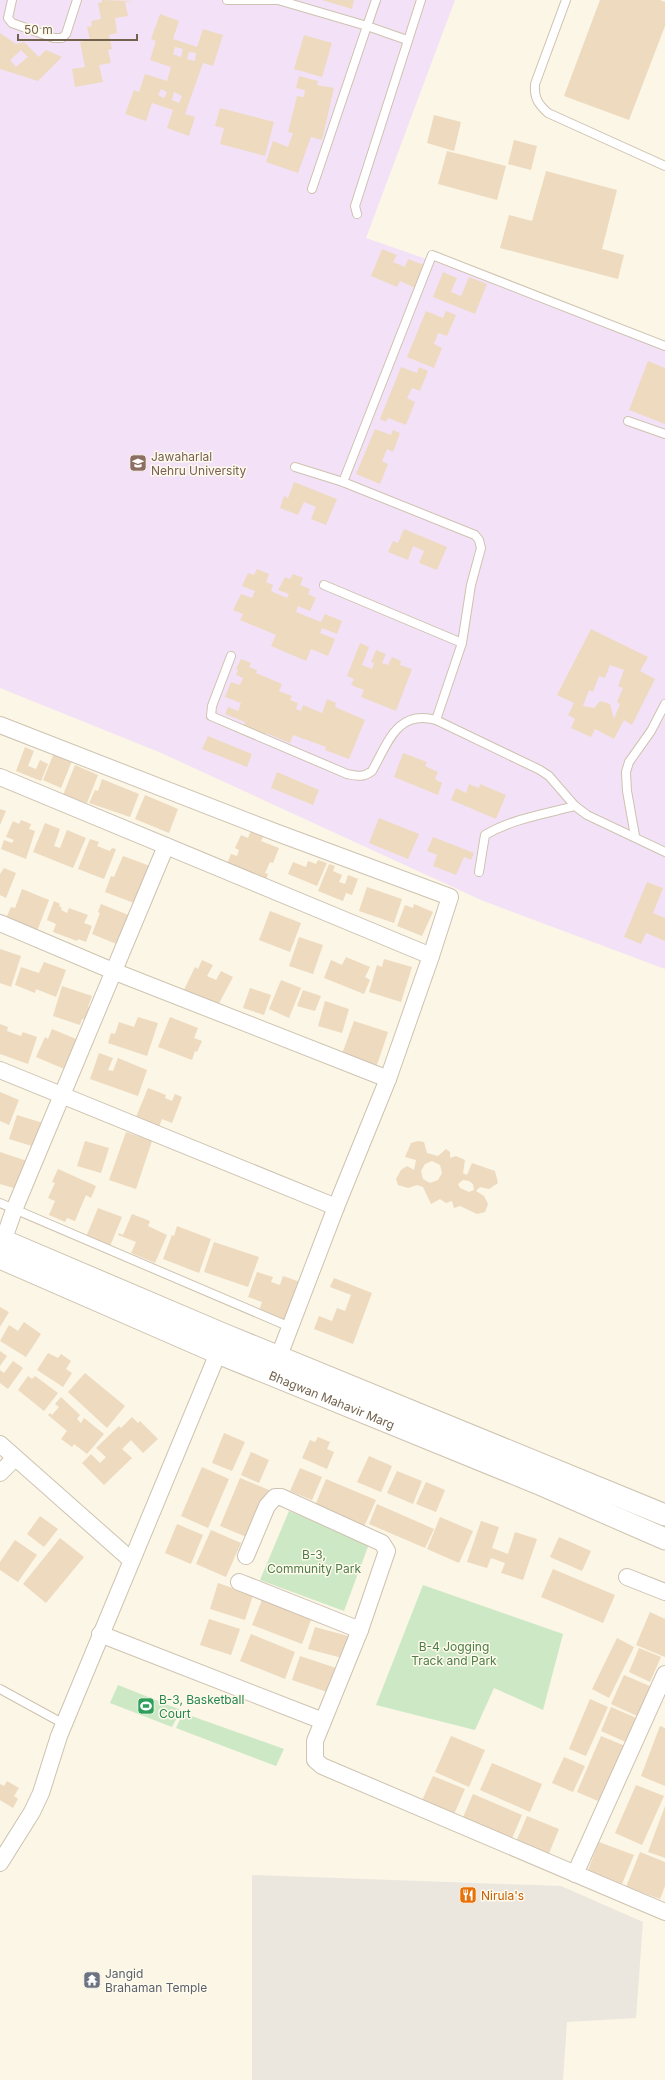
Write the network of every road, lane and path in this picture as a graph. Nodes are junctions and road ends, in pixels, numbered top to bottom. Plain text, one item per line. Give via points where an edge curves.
1 (12, 0) edge
2 (77, 0) edge
3 (226, 0) edge
4 (277, 0) edge
5 (376, 0) edge
6 (421, 0) edge
7 (566, 0) edge
8 (367, 26) junction
9 (407, 40) junction
10 (665, 166) edge
11 (312, 189) dead end
12 (357, 214) dead end
13 (665, 346) edge
14 (628, 421) dead end
15 (665, 434) edge
16 (295, 467) dead end
17 (343, 482) junction
18 (324, 585) dead end
19 (462, 643) junction
20 (231, 656) dead end
21 (665, 704) edge
22 (436, 720) junction
23 (0, 725) edge
24 (0, 776) edge
25 (575, 806) junction
26 (635, 836) junction
27 (166, 846) junction
28 (665, 852) edge
29 (479, 872) dead end
30 (0, 924) edge
31 (431, 956) junction
32 (113, 971) junction
33 (0, 1070) edge
34 (388, 1079) junction
35 (63, 1094) junction
36 (7, 1206) edge
37 (336, 1207) junction
38 (1, 1247) edge
39 (290, 1327) junction
40 (221, 1343) junction
41 (278, 1366) junction
42 (0, 1444) edge
43 (15, 1458) junction
44 (0, 1473) edge
45 (539, 1474) junction
46 (640, 1505) junction
47 (665, 1515) edge
48 (635, 1526) junction
49 (665, 1539) edge
50 (246, 1556) dead end
51 (132, 1560) junction
52 (627, 1577) dead end
53 (239, 1582) dead end
54 (665, 1592) edge
55 (360, 1630) junction
56 (100, 1634) junction
57 (665, 1674) edge
58 (0, 1689) edge
59 (323, 1721) junction
60 (64, 1724) junction
61 (0, 1863) edge
62 (575, 1874) junction
63 (665, 1912) edge

1 - 2 lane via 8,12 8,18 12,23 54,38 62,38 66,34
3 - 4 lane
4 - 8 lane
5 - 8 lane
6 - 9 lane
7 - 10 lane via 535,84 534,94 538,104 548,113
8 - 9 lane
8 - 11 lane
9 - 12 lane via 355,206
13 - 17 lane via 432,255
14 - 15 lane
16 - 17 lane
17 - 19 lane via 467,530 479,540 481,548 471,585
18 - 19 lane
19 - 22 lane
20 - 22 lane via 212,706 211,716 347,774 358,777 372,771 397,728 405,721 425,717
21 - 26 lane via 651,731 629,762 626,772
22 - 25 lane via 540,770 556,782
23 - 31 street via 448,897
24 - 27 street
25 - 26 lane via 602,823
25 - 29 lane via 496,828 485,836
26 - 28 lane
27 - 31 street
27 - 32 street
30 - 32 street
31 - 34 street
32 - 34 street
32 - 35 street
33 - 35 street
34 - 37 street
35 - 36 street
35 - 37 street
36 - 38 street
36 - 39 lane
37 - 39 street
38 - 40 street, Bhagwan Mahavir Marg
39 - 41 street
40 - 41 street, Bhagwan Mahavir Marg
40 - 51 street
41 - 45 street, Bhagwan Mahavir Marg
42 - 43 street
43 - 44 street
43 - 51 street
45 - 46 street, Bhagwan Mahavir Marg
45 - 48 street, Bhagwan Mahavir Marg
46 - 47 street, Bhagwan Mahavir Marg
46 - 48 street
48 - 49 street, Bhagwan Mahavir Marg
50 - 55 street via 268,1506 275,1497 281,1497 382,1544 387,1551
51 - 56 street
52 - 54 street
53 - 55 street
55 - 59 street
56 - 59 street
56 - 60 street
57 - 62 street
58 - 60 lane
59 - 62 street via 314,1750 315,1760 322,1766
60 - 61 street via 32,1812
62 - 63 street

